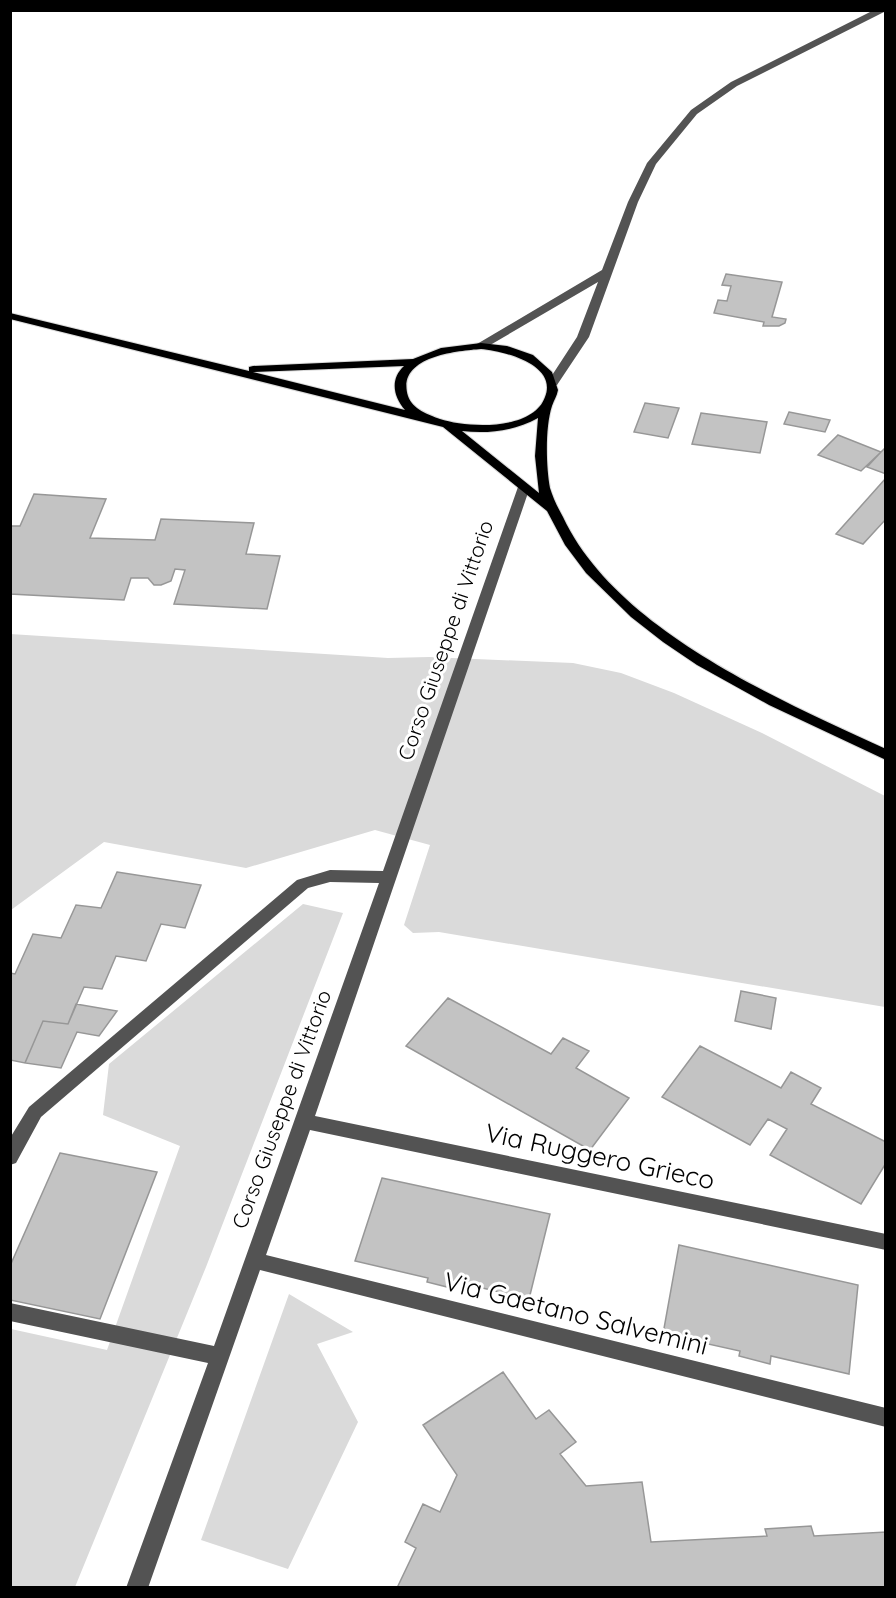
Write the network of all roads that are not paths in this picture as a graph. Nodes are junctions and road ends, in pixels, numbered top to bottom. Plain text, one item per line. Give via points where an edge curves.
1 (882, 10) edge
2 (607, 272) junction
3 (10, 316) edge
4 (481, 346) junction
5 (414, 362) junction
6 (234, 370) junction
7 (553, 383) junction
8 (546, 405) junction
9 (425, 418) junction
10 (448, 426) junction
11 (524, 487) junction
12 (553, 510) junction
13 (885, 755) edge
14 (388, 877) junction
15 (304, 1120) junction
16 (10, 1158) edge
17 (885, 1242) edge
18 (253, 1260) junction
19 (10, 1312) edge
20 (219, 1356) junction
21 (885, 1418) edge
22 (137, 1587) edge

1 - 2 street via 734,84 694,112 652,163
2 - 4 street
2 - 7 street via 583,337
3 - 6 main road
4 - 5 main road via 456,347
4 - 7 main road via 521,354 536,362
5 - 6 main road
5 - 9 main road via 400,384 402,397
6 - 9 main road
7 - 8 main road
8 - 10 main road via 525,419 494,428
8 - 12 main road via 540,450 544,489
9 - 10 main road
10 - 11 main road
11 - 12 main road
11 - 14 street, Corso Giuseppe di Vittorio
12 - 13 main road via 564,536 582,561 628,609 687,654 792,711
14 - 15 street, Corso Giuseppe di Vittorio
14 - 16 street via 330,876 303,884 35,1112
15 - 17 street, Via Ruggero Grieco
15 - 18 street, Corso Giuseppe di Vittorio
18 - 20 street, Corso Giuseppe di Vittorio
18 - 21 street, Via Gaetano Salvemini
19 - 20 street
20 - 22 street, Corso Giuseppe di Vittorio

